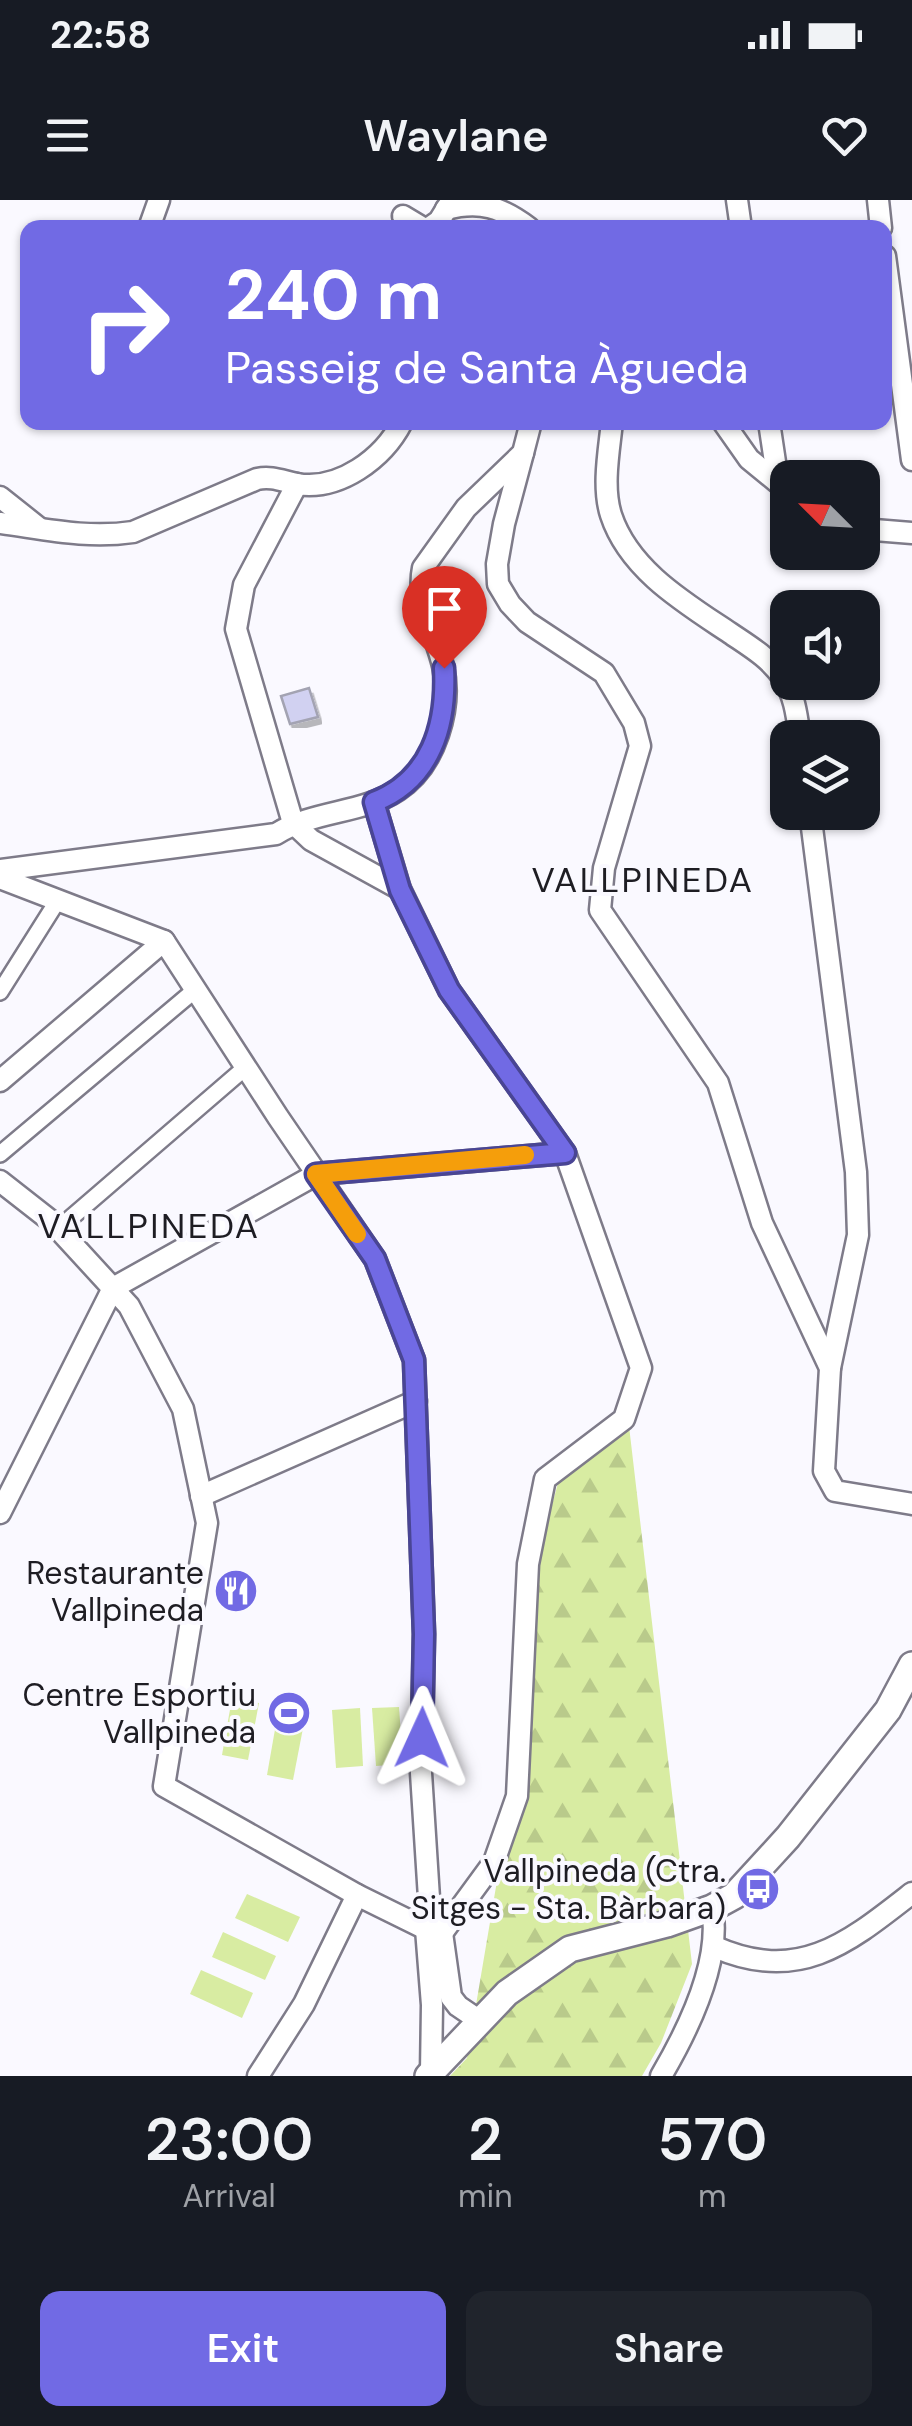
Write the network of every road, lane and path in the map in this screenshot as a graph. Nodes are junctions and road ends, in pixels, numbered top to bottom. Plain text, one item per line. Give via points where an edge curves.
1 (449, 204) edge
2 (518, 215) edge
3 (892, 309) edge
4 (398, 430) edge
5 (530, 430) edge
6 (611, 430) edge
7 (729, 430) edge
8 (771, 430) edge
9 (523, 453) junction
10 (777, 460) edge
11 (912, 460) edge
12 (770, 476) edge
13 (297, 484) junction
14 (0, 496) edge
15 (0, 523) edge
16 (40, 530) junction
17 (880, 530) edge
18 (912, 533) edge
19 (798, 720) edge
20 (374, 802) junction
21 (293, 823) junction
22 (812, 830) edge
23 (0, 870) edge
24 (0, 878) edge
25 (400, 890) junction
26 (58, 900) junction
27 (164, 941) junction
28 (195, 990) junction
29 (0, 992) edge
30 (246, 1068) junction
31 (0, 1081) edge
32 (565, 1153) junction
33 (0, 1154) edge
34 (316, 1174) junction
35 (0, 1181) edge
36 (58, 1229) junction
37 (113, 1288) junction
38 (830, 1368) junction
39 (416, 1400) junction
40 (201, 1496) junction
41 (912, 1504) edge
42 (0, 1514) edge
43 (912, 1666) edge
44 (912, 1893) edge
45 (357, 1895) junction
46 (712, 1908) junction
47 (434, 1931) junction
48 (715, 1947) junction
49 (480, 2021) junction
50 (429, 2074) edge
51 (258, 2076) edge
52 (661, 2076) edge

1 - 2 street via 479,202
3 - 11 street
4 - 13 street via 352,474
5 - 9 street
6 - 19 street via 607,480 621,537 647,572 764,656 783,677
7 - 12 street
8 - 10 street
9 - 20 street via 466,508 423,568 424,604 444,668 442,717 419,771
9 - 38 street via 504,524 498,584 526,622 604,673 640,746 604,868 600,910 718,1083 762,1223
13 - 16 street via 257,478 132,532
13 - 21 street via 244,585 236,629
14 - 16 street
15 - 16 street
17 - 18 street
20 - 21 street
20 - 25 street
21 - 23 street via 276,834
21 - 25 street
22 - 38 street via 856,1172 858,1235
24 - 26 street
25 - 32 street via 449,990
26 - 27 street
26 - 29 street
27 - 28 street
27 - 31 street
28 - 30 street
28 - 33 street
30 - 34 street
30 - 36 street
32 - 34 street
32 - 47 street via 641,1368 624,1419 545,1479 528,1564 516,1796 494,1862
34 - 37 street
34 - 39 street via 375,1259 414,1360
35 - 36 street
36 - 37 street
37 - 40 street via 183,1409
37 - 42 street
38 - 41 street via 827,1482 835,1491
39 - 40 street
39 - 47 street via 421,1773
40 - 45 street via 207,1523 164,1786
43 - 46 street via 888,1710 788,1837 743,1888
44 - 48 street via 857,1936 800,1960 747,1959
45 - 47 street
45 - 51 street via 304,2004
46 - 48 street
46 - 49 street via 570,1949
47 - 49 street via 451,1997
47 - 50 street
48 - 52 street via 686,2034
49 - 50 street

